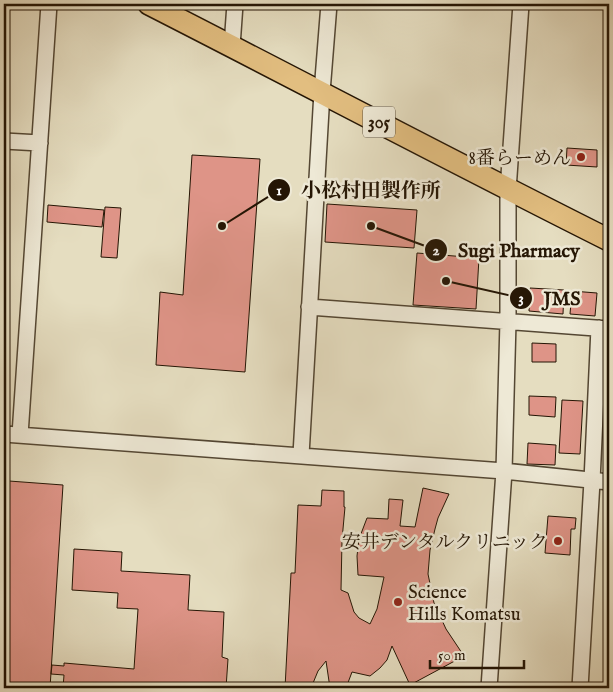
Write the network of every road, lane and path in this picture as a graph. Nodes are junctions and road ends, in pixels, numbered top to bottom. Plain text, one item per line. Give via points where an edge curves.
1 (50, 4) edge
2 (149, 4) edge
3 (235, 4) edge
4 (329, 4) edge
5 (521, 4) edge
6 (232, 46) junction
7 (322, 92) junction
8 (4, 141) edge
9 (40, 144) junction
10 (508, 190) junction
11 (609, 240) edge
12 (309, 307) junction
13 (508, 322) junction
14 (604, 329) edge
15 (4, 434) edge
16 (20, 435) junction
17 (301, 455) junction
18 (504, 471) junction
19 (592, 481) junction
20 (609, 482) edge
21 (489, 688) edge
22 (580, 688) edge

1 - 9 street
2 - 6 highway, 305
3 - 6 street
4 - 7 street
5 - 10 street
6 - 7 highway, 305
7 - 10 highway, 305
7 - 12 street
8 - 9 street
9 - 16 street
10 - 11 highway, 305
10 - 13 street
12 - 13 street
12 - 17 street
13 - 14 street
13 - 18 street
14 - 19 street
15 - 16 street
16 - 17 street
17 - 18 street
18 - 19 street
18 - 21 street
19 - 20 street
19 - 22 street

